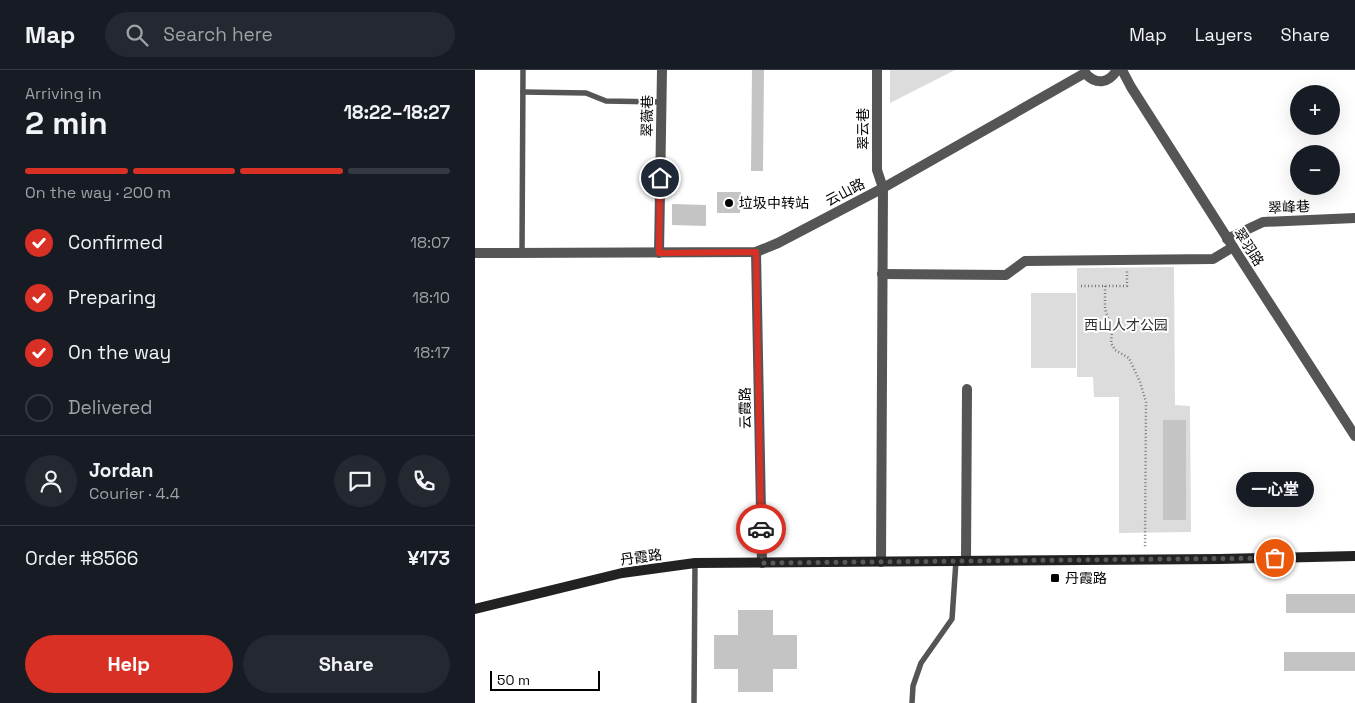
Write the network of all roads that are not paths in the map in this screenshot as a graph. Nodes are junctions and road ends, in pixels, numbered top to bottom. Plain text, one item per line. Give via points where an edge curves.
1 (523, 70) edge
2 (662, 70) edge
3 (877, 70) edge
4 (1117, 70) edge
5 (1123, 70) edge
6 (1085, 71) edge
7 (523, 92) junction
8 (661, 102) junction
9 (883, 188) junction
10 (1355, 218) edge
11 (1230, 243) junction
12 (756, 252) junction
13 (475, 253) edge
14 (523, 253) junction
15 (659, 253) junction
16 (882, 274) junction
17 (967, 389) dead end
18 (1355, 436) edge
19 (1355, 556) edge
20 (961, 561) junction
21 (881, 562) junction
22 (695, 563) junction
23 (762, 563) junction
24 (475, 608) edge
25 (694, 703) edge
26 (912, 703) edge

1 - 7 lane
2 - 8 street, 翠薇巷
3 - 9 street, 翠云巷 via 877,170
4 - 6 street via 1101,82 1095,81
5 - 11 street, 翠羽路 via 1131,88
6 - 9 street, 云山路
7 - 8 lane via 586,93 606,101
7 - 14 lane
8 - 15 street, 翠薇巷
9 - 12 street, 云山路
9 - 16 street, 翠云巷
10 - 11 street, 翠峰巷 via 1263,222
11 - 16 street, 翠峰巷 via 1213,259 1025,261 1005,275
11 - 18 street, 翠羽路
12 - 15 street, 云山路
12 - 23 street, 云霞路
13 - 14 street, 云山路
14 - 15 street, 云山路
16 - 21 street, 翠云巷
17 - 20 street
19 - 20 street, 丹霞路
20 - 21 street, 丹霞路
20 - 26 lane via 952,619 921,663 913,686
21 - 23 street, 丹霞路
22 - 23 street, 丹霞路
22 - 24 street, 丹霞路 via 622,573
22 - 25 lane

